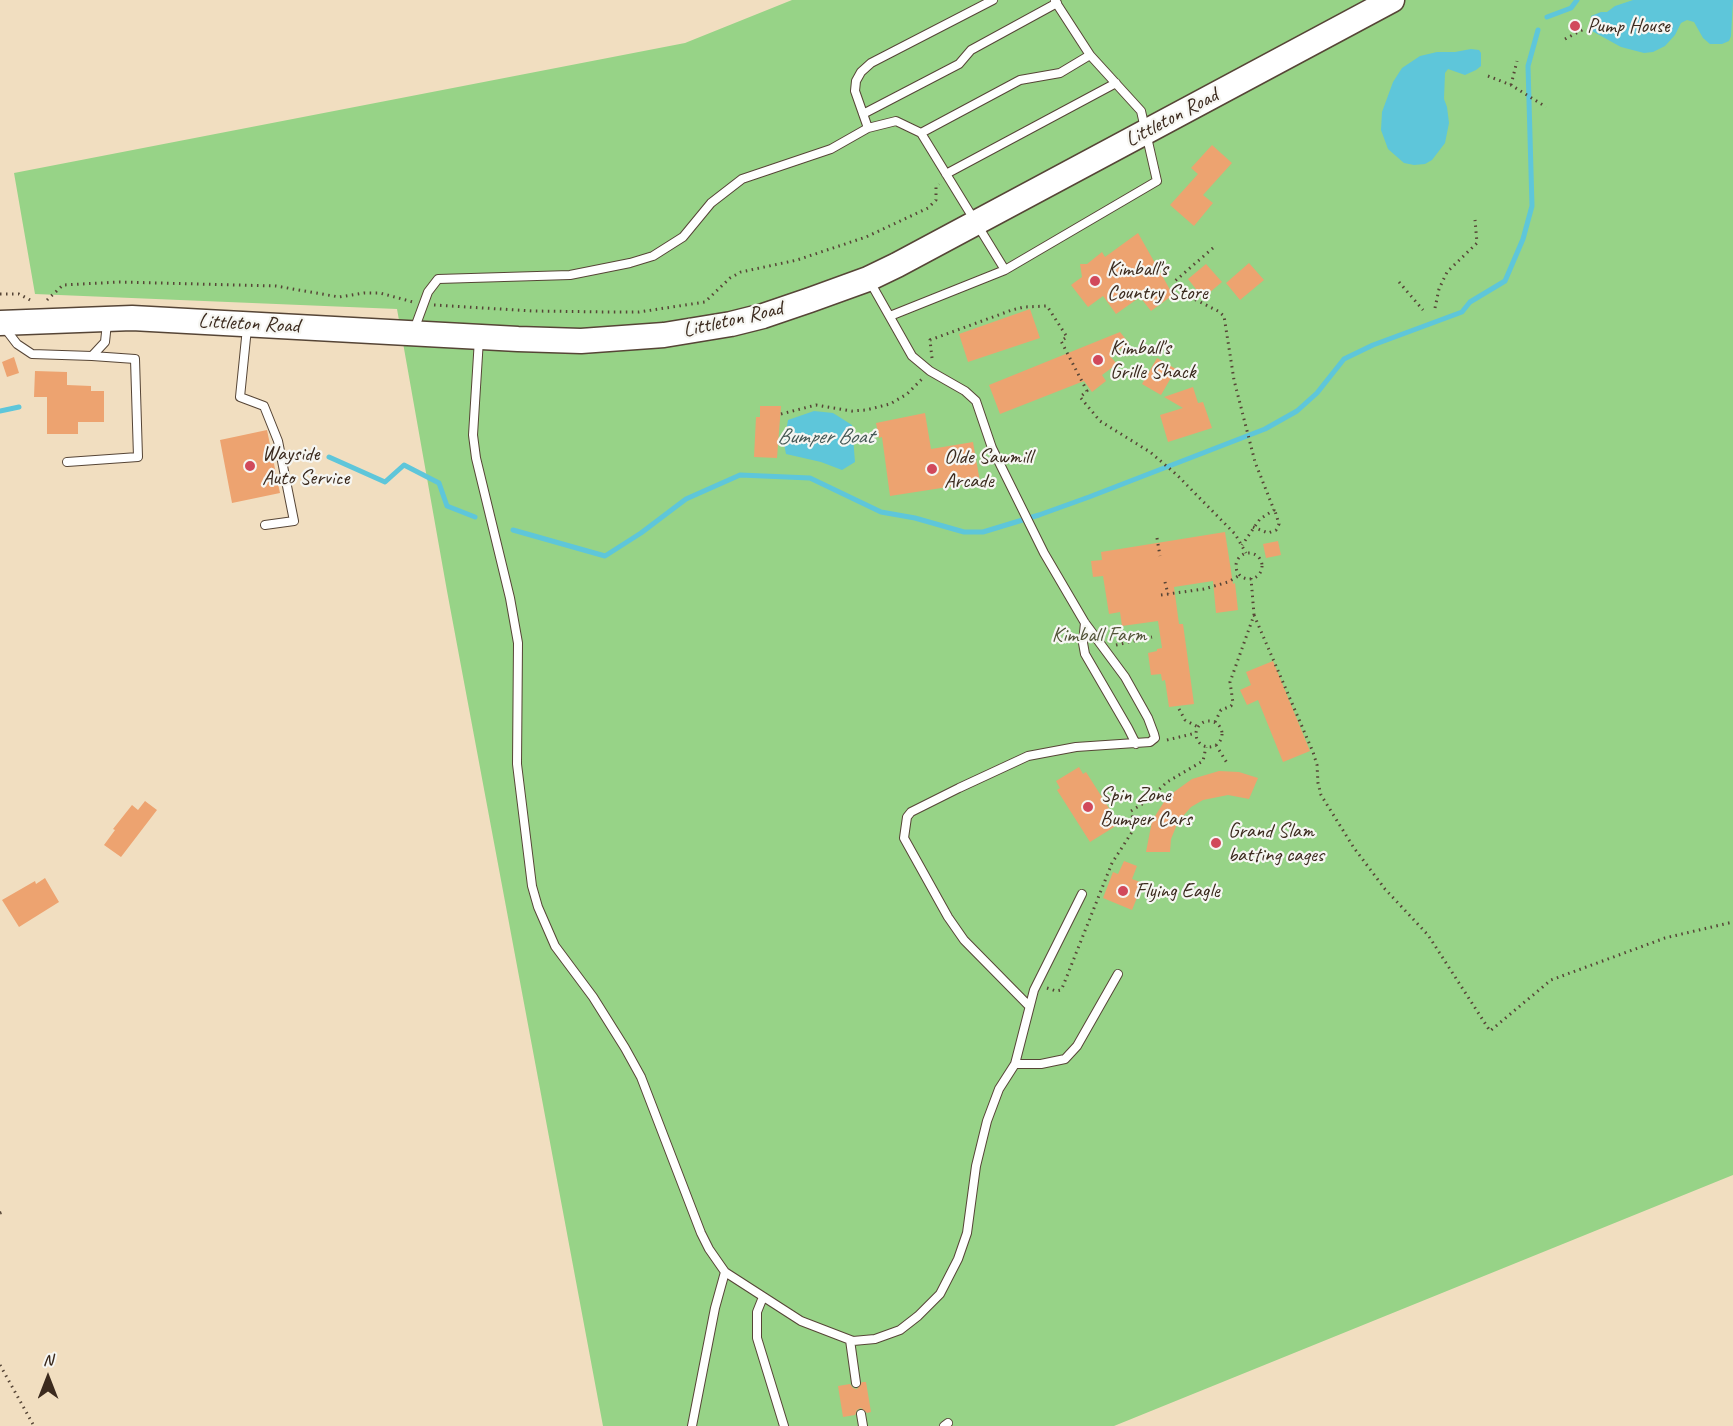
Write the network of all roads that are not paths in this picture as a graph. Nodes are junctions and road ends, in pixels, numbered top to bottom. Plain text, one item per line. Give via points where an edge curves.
1 (993, 0) edge
2 (1392, 0) edge
3 (1056, 2) edge
4 (1090, 55) junction
5 (1116, 83) junction
6 (863, 114) junction
7 (868, 129) junction
8 (1146, 132) junction
9 (921, 133) junction
10 (946, 174) junction
11 (976, 223) junction
12 (1005, 270) junction
13 (868, 279) junction
14 (890, 316) junction
15 (107, 318) junction
16 (0, 323) edge
17 (248, 323) junction
18 (412, 333) junction
19 (479, 337) junction
20 (92, 356) junction
21 (67, 462) dead end
22 (265, 525) dead end
23 (1085, 623) junction
24 (1136, 744) junction
25 (1082, 894) dead end
26 (1119, 974) dead end
27 (1029, 1006) junction
28 (1015, 1065) junction
29 (726, 1272) junction
30 (763, 1297) junction
31 (850, 1340) junction
32 (856, 1383) dead end
33 (861, 1414) dead end
34 (692, 1426) edge
35 (784, 1426) edge
36 (863, 1426) edge

1 - 6 lane via 861,72 855,91
2 - 8 main road, Littleton Road
3 - 4 lane
3 - 6 lane via 971,50 959,64
4 - 5 lane
4 - 9 lane via 1060,73 1020,80
5 - 8 lane via 1141,111
5 - 10 lane
6 - 7 lane
7 - 9 lane via 896,121
7 - 18 lane via 831,149 742,179 711,203 683,237 645,258 570,275 438,279 428,292
8 - 11 main road, Littleton Road
8 - 12 lane via 1157,181
9 - 10 lane
10 - 11 lane
11 - 12 lane
11 - 13 main road, Littleton Road
12 - 14 lane
13 - 14 lane
13 - 19 main road, Littleton Road via 763,316 697,330 581,341
14 - 23 lane via 912,356 976,401 1008,481
15 - 16 main road, Littleton Road
15 - 17 main road, Littleton Road
15 - 20 lane via 105,342
16 - 20 lane via 17,344 32,354
17 - 18 main road, Littleton Road
17 - 22 lane via 240,397 264,406 278,441 294,520
18 - 19 main road, Littleton Road
19 - 29 lane via 473,435 518,643 517,765 532,886 555,946 593,998 640,1077 701,1233
20 - 21 lane via 135,359 138,458
23 - 24 lane via 1084,654
23 - 24 lane via 1125,677 1148,718 1155,738
24 - 27 lane via 1076,747 1028,756 911,812 907,818 904,838 948,917 964,940
25 - 27 lane via 1036,984
26 - 28 lane via 1077,1046 1065,1059
27 - 28 lane
28 - 31 lane via 999,1089 987,1121 967,1233 946,1285 928,1307 900,1330 875,1339
29 - 30 lane
29 - 34 lane
30 - 31 lane via 801,1321
30 - 35 lane via 757,1312 757,1338
31 - 32 lane
33 - 36 lane

